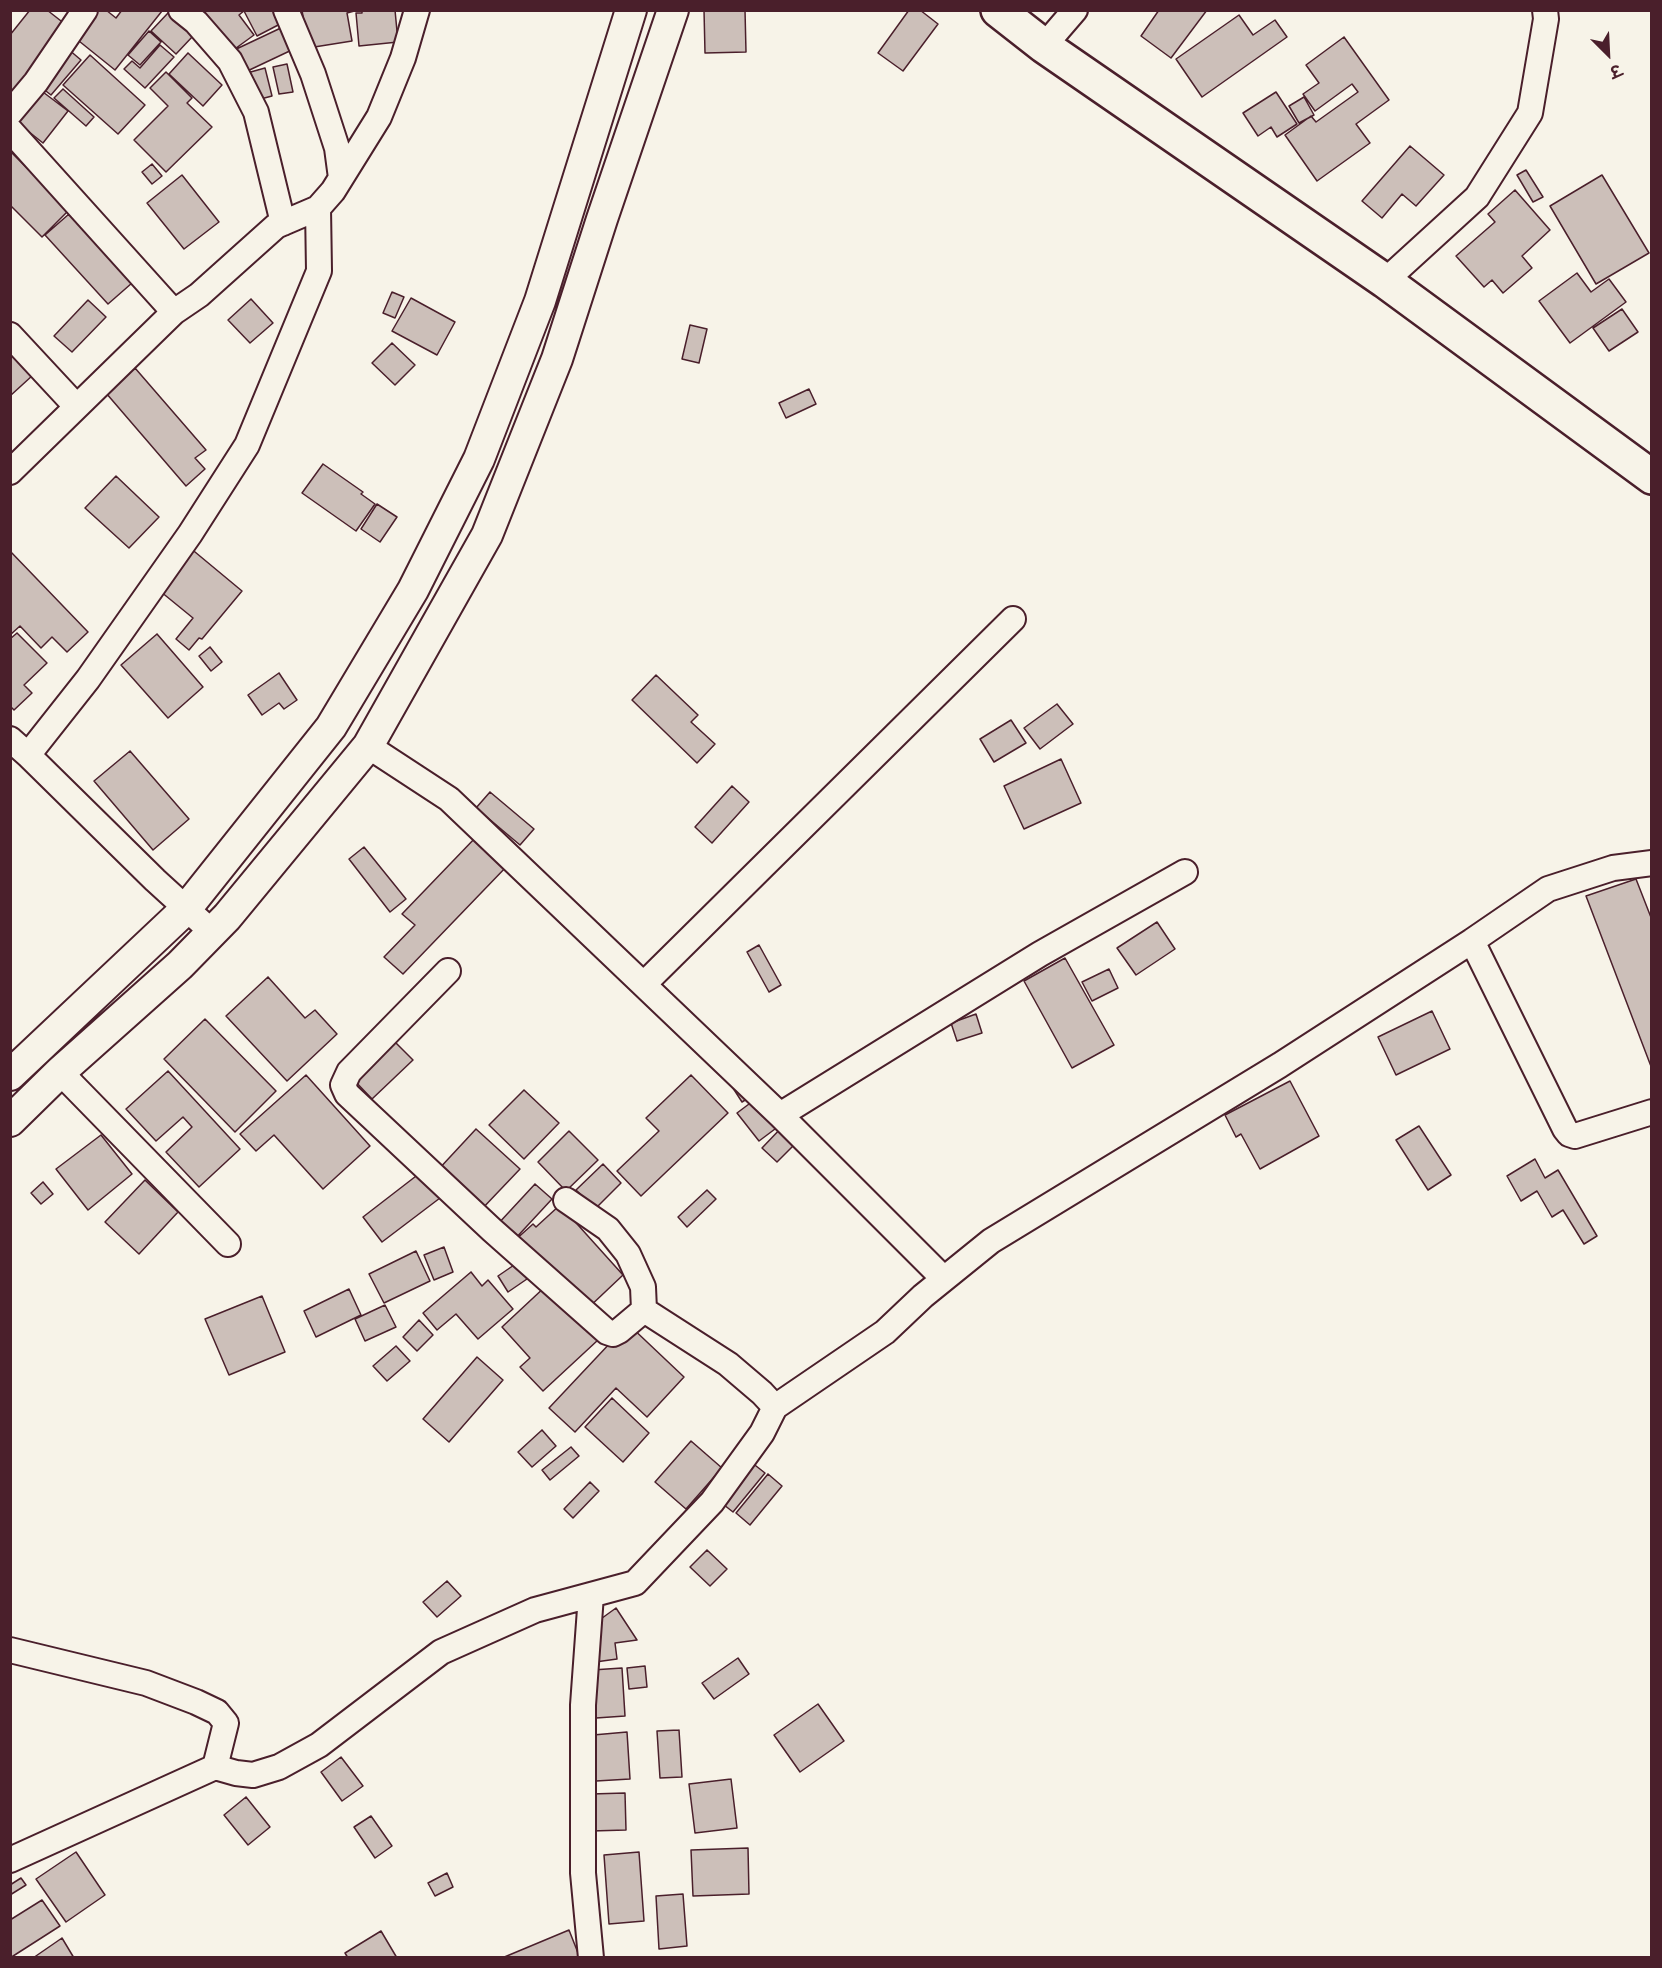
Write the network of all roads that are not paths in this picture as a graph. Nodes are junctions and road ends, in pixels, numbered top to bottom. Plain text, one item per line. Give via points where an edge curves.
1 (86, 10) edge
2 (182, 10) edge
3 (286, 10) edge
4 (417, 10) edge
5 (631, 10) edge
6 (673, 10) edge
7 (998, 10) edge
8 (1075, 10) edge
9 (1545, 10) edge
10 (1044, 46) junction
11 (10, 113) edge
12 (10, 130) edge
13 (341, 178) junction
14 (318, 208) junction
15 (283, 223) junction
16 (1385, 281) junction
17 (174, 312) junction
18 (10, 335) edge
19 (76, 406) junction
20 (10, 472) edge
21 (1652, 477) edge
22 (1013, 619) dead end
23 (368, 746) junction
24 (19, 747) edge
25 (1652, 863) edge
26 (1185, 872) dead end
27 (186, 909) junction
28 (212, 932) junction
29 (1472, 941) junction
30 (448, 971) dead end
31 (644, 984) junction
32 (60, 1072) junction
33 (10, 1075) edge
34 (1652, 1112) edge
35 (780, 1115) junction
36 (10, 1121) edge
37 (566, 1200) dead end
38 (228, 1244) dead end
39 (944, 1279) junction
40 (644, 1310) junction
41 (775, 1407) junction
42 (591, 1595) junction
43 (10, 1650) edge
44 (215, 1767) junction
45 (10, 1860) edge
46 (591, 1958) edge

1 - 11 street
2 - 15 street via 230,61 256,112
3 - 13 street via 313,74 337,148
4 - 13 street via 379,117
5 - 27 street via 540,301 474,469 414,590 331,727
6 - 23 street via 557,359 487,535
7 - 10 main road
8 - 10 street
9 - 16 street via 1530,113 1477,197
10 - 16 main road
12 - 17 street
13 - 14 street
14 - 15 street
14 - 24 street via 319,271 247,445 88,679
15 - 17 street via 199,296
16 - 21 main road
17 - 19 street
18 - 19 street
19 - 20 street
22 - 31 street
23 - 28 street
23 - 31 street via 448,799
24 - 27 street
25 - 29 street via 1613,868 1548,889
26 - 35 street via 1040,954
27 - 28 street
27 - 33 street
28 - 32 street
29 - 34 street via 1569,1134 1575,1136
29 - 39 street via 1280,1065 991,1241
30 - 40 street via 349,1072 343,1085 346,1095 607,1332 619,1331
31 - 35 street
32 - 36 street
32 - 38 street
35 - 39 street
37 - 40 street via 608,1229 628,1254 642,1287
39 - 41 street via 885,1332
40 - 41 street via 728,1364
41 - 42 street via 762,1433 712,1502 635,1583
42 - 44 street via 535,1610 441,1652 319,1745 279,1767 253,1775
42 - 46 street via 583,1705 583,1873
43 - 44 street via 146,1683 216,1712 226,1723
44 - 45 street

